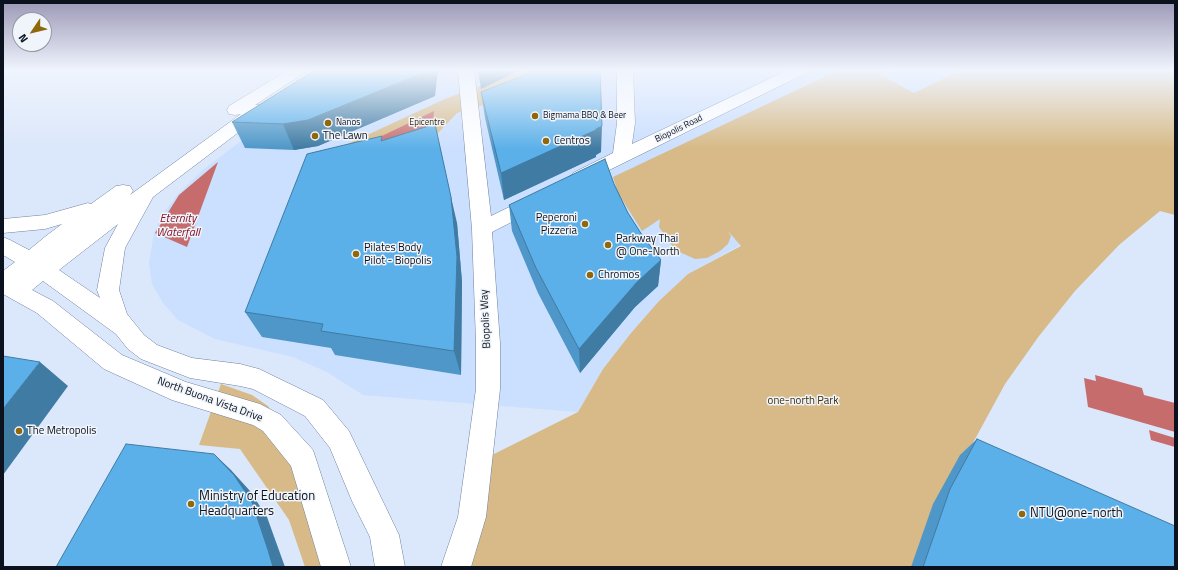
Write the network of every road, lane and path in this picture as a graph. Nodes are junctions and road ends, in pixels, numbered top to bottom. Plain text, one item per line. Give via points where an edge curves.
1 (263, 97) edge
2 (275, 97) edge
3 (469, 97) edge
4 (626, 97) edge
5 (745, 97) edge
6 (626, 123) junction
7 (677, 130) junction
8 (622, 156) junction
9 (147, 191) junction
10 (105, 205) junction
11 (3, 226) edge
12 (482, 229) junction
13 (3, 245) edge
14 (38, 265) junction
15 (7, 285) edge
16 (126, 330) junction
17 (336, 567) edge
18 (390, 567) edge
19 (456, 567) edge

1 - 10 street, North Buona Vista Drive via 178,150
2 - 9 street, North Buona Vista Drive
3 - 12 street, Biopolis Way
4 - 6 street
5 - 7 street, Biopolis Road
6 - 7 street via 638,129
6 - 8 street
7 - 8 street, Biopolis Road
8 - 12 street, Biopolis Road
9 - 14 street, North Buona Vista Drive
9 - 16 street, North Buona Vista Drive via 115,248 108,290 117,318
10 - 11 street via 45,222
10 - 14 street, North Buona Vista Drive via 53,241
12 - 19 street, Biopolis Way via 488,388 472,517
13 - 14 street
14 - 15 street, North Buona Vista Drive
14 - 16 street, North Buona Vista Drive
15 - 17 street, North Buona Vista Drive via 45,307 113,362 181,392 260,416 272,423 303,459
16 - 18 street, North Buona Vista Drive via 149,352 190,368 259,380 314,408 340,440 384,535

